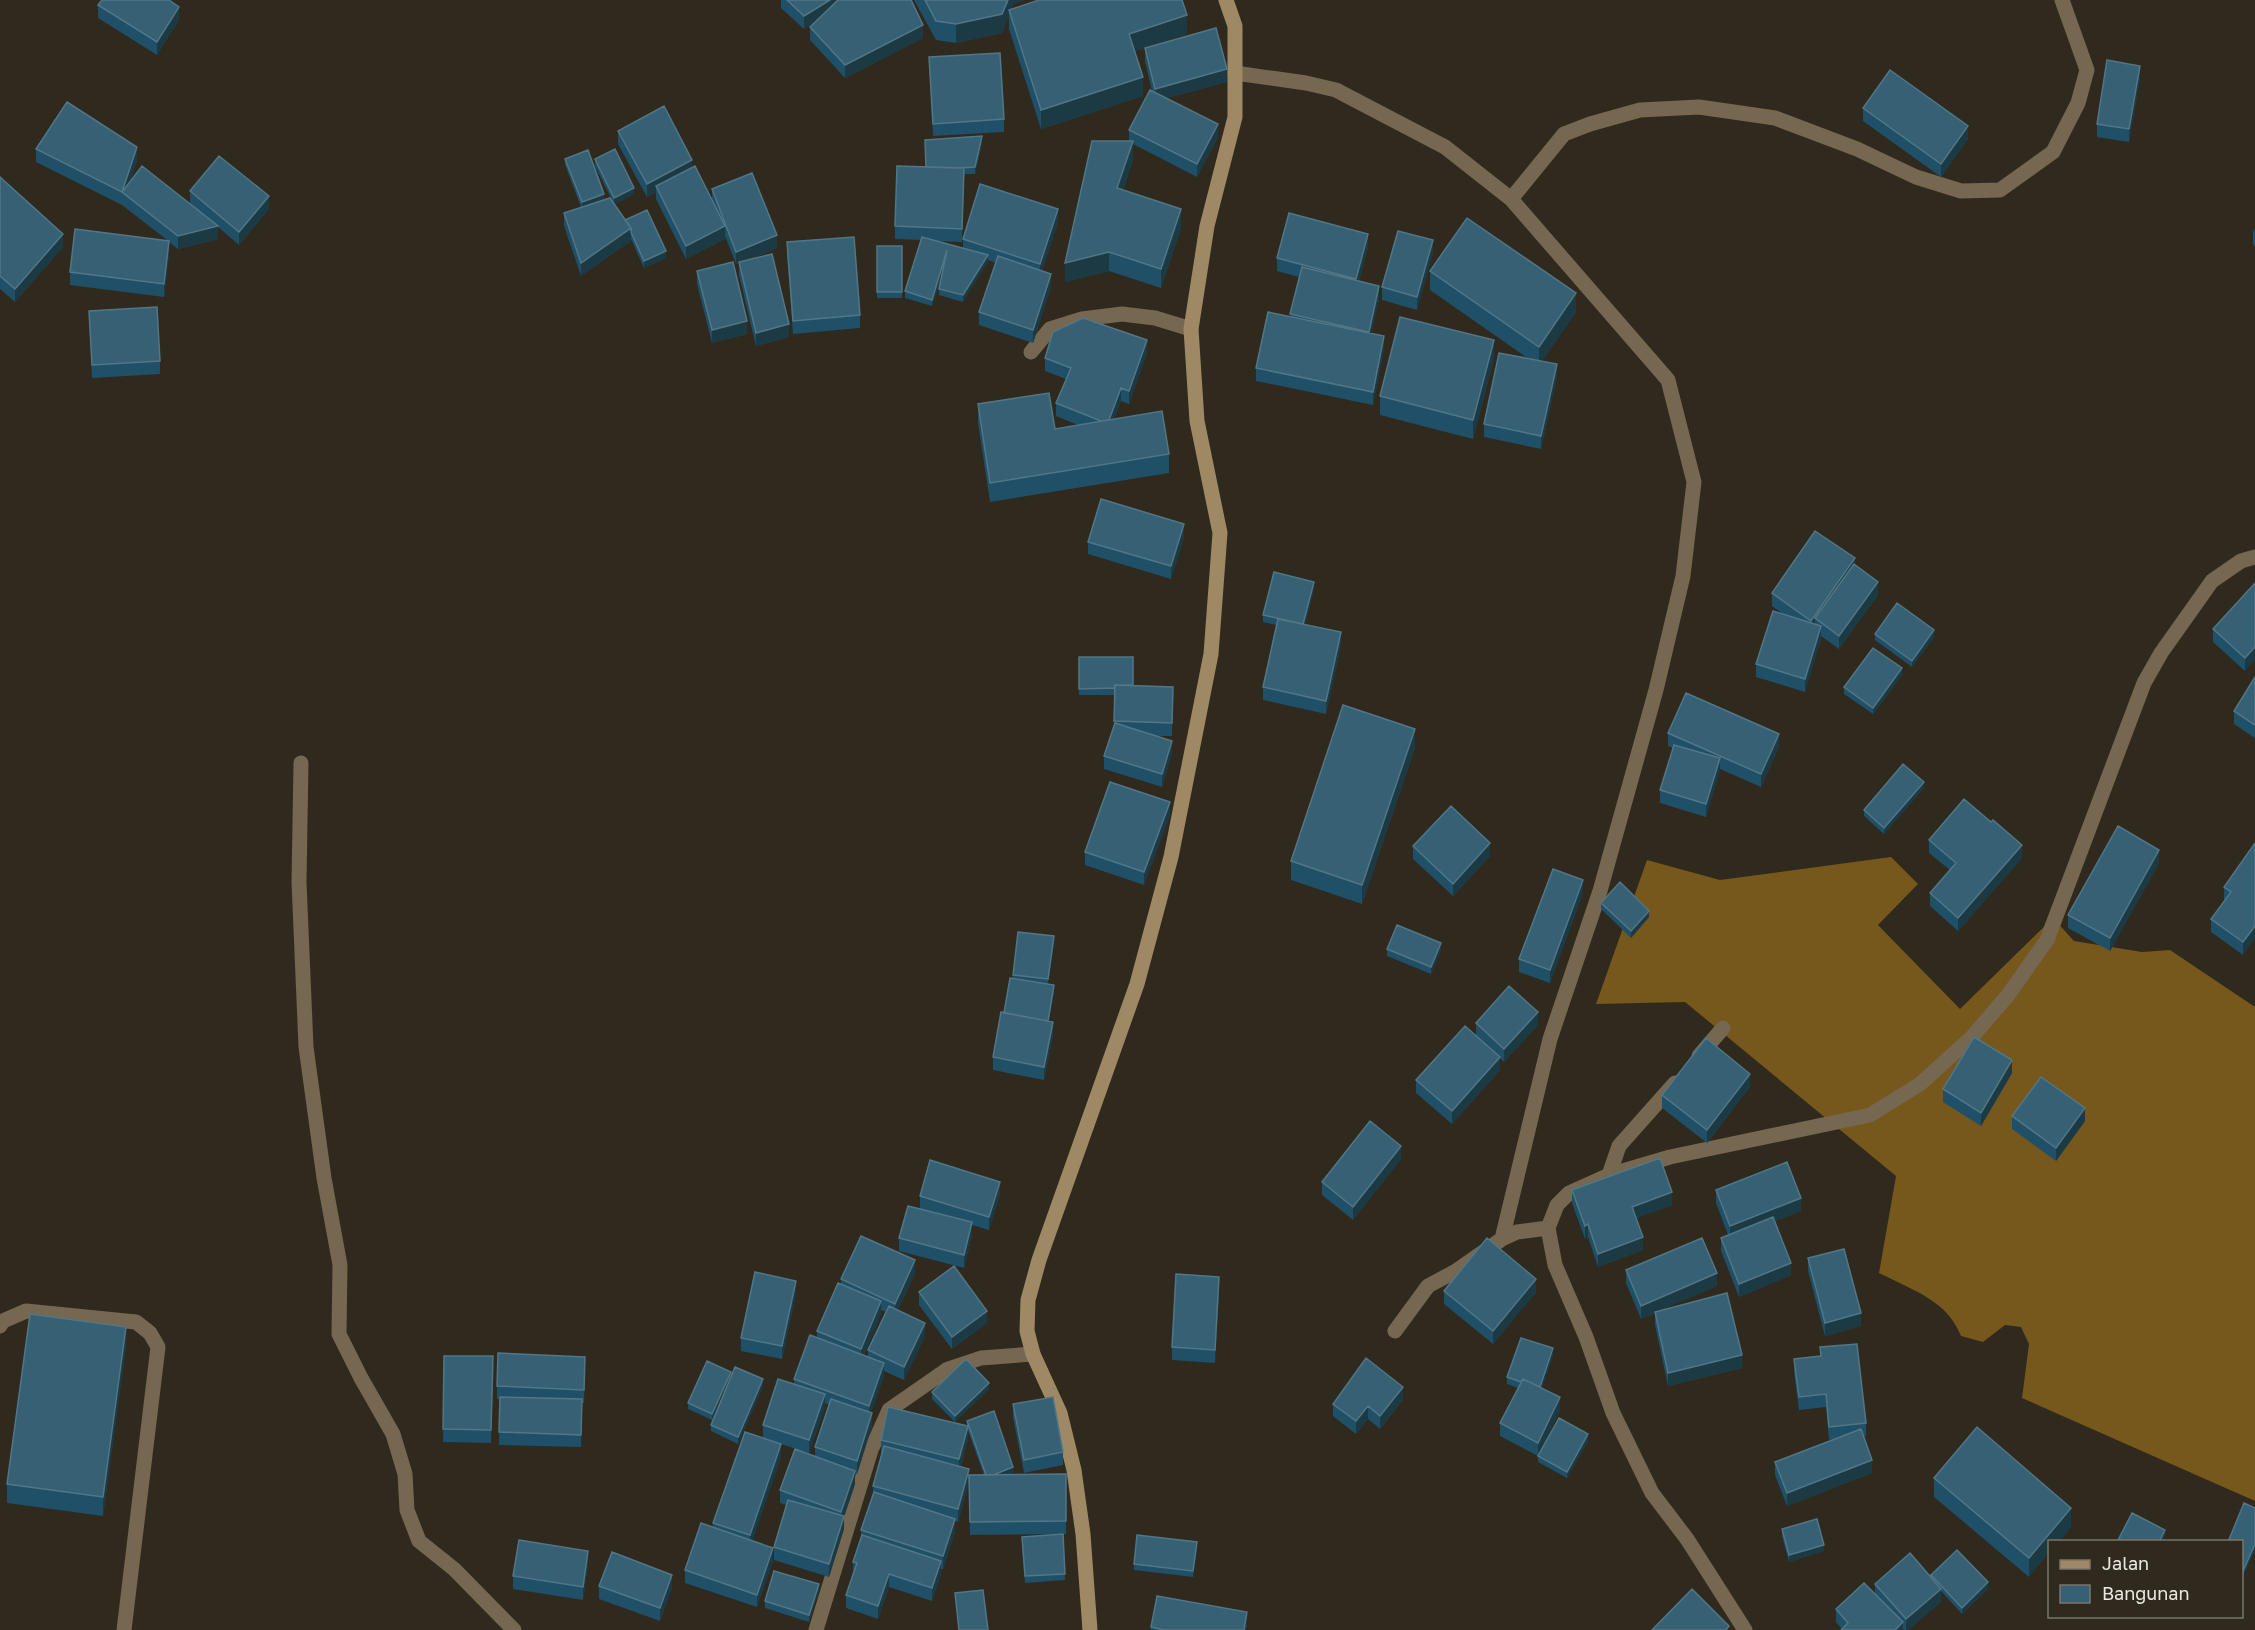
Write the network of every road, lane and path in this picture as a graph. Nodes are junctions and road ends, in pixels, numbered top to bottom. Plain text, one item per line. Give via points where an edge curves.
1 (1226, 0) edge
2 (2062, 0) edge
3 (1235, 73) junction
4 (1511, 199) junction
5 (1191, 329) junction
6 (1031, 352) dead end
7 (2255, 557) edge
8 (301, 763) dead end
9 (1724, 1028) dead end
10 (1609, 1174) junction
11 (1548, 1228) junction
12 (1502, 1239) junction
13 (0, 1326) edge
14 (1395, 1331) dead end
15 (1033, 1354) junction
16 (124, 1630) edge
17 (514, 1630) edge
18 (816, 1630) edge
19 (1090, 1630) edge
20 (1745, 1630) edge

1 - 3 main road via 1235,26
2 - 4 street via 2087,70 2078,103 2053,152 2000,190 1961,191 1916,177 1857,149 1775,118 1699,107 1640,110 1564,134
3 - 4 street via 1336,90 1445,147
3 - 5 main road via 1235,117 1207,226
4 - 12 street via 1668,380 1694,482 1683,576 1656,690 1600,891 1550,1039
5 - 6 street via 1155,318 1122,314 1082,319 1050,329
5 - 15 main road via 1197,421 1220,533 1211,654 1171,857 1137,984 1028,1300 1027,1331
7 - 10 street via 2241,561 2212,581 2161,653 2144,683 2047,940 1972,1037 1920,1084 1870,1115 1670,1157
8 - 17 street via 299,882 306,1047 340,1265 339,1334 393,1434 405,1474 407,1510 419,1541 454,1569
9 - 10 street via 1619,1146
10 - 11 street via 1569,1192 1557,1205
11 - 12 street via 1517,1232
11 - 20 street via 1555,1265 1613,1413 1647,1483
12 - 14 street via 1428,1286
13 - 16 street via 26,1311 136,1322 150,1333 158,1347
15 - 18 street via 981,1358 948,1369 889,1410 871,1450
15 - 19 main road via 1060,1413 1074,1470

